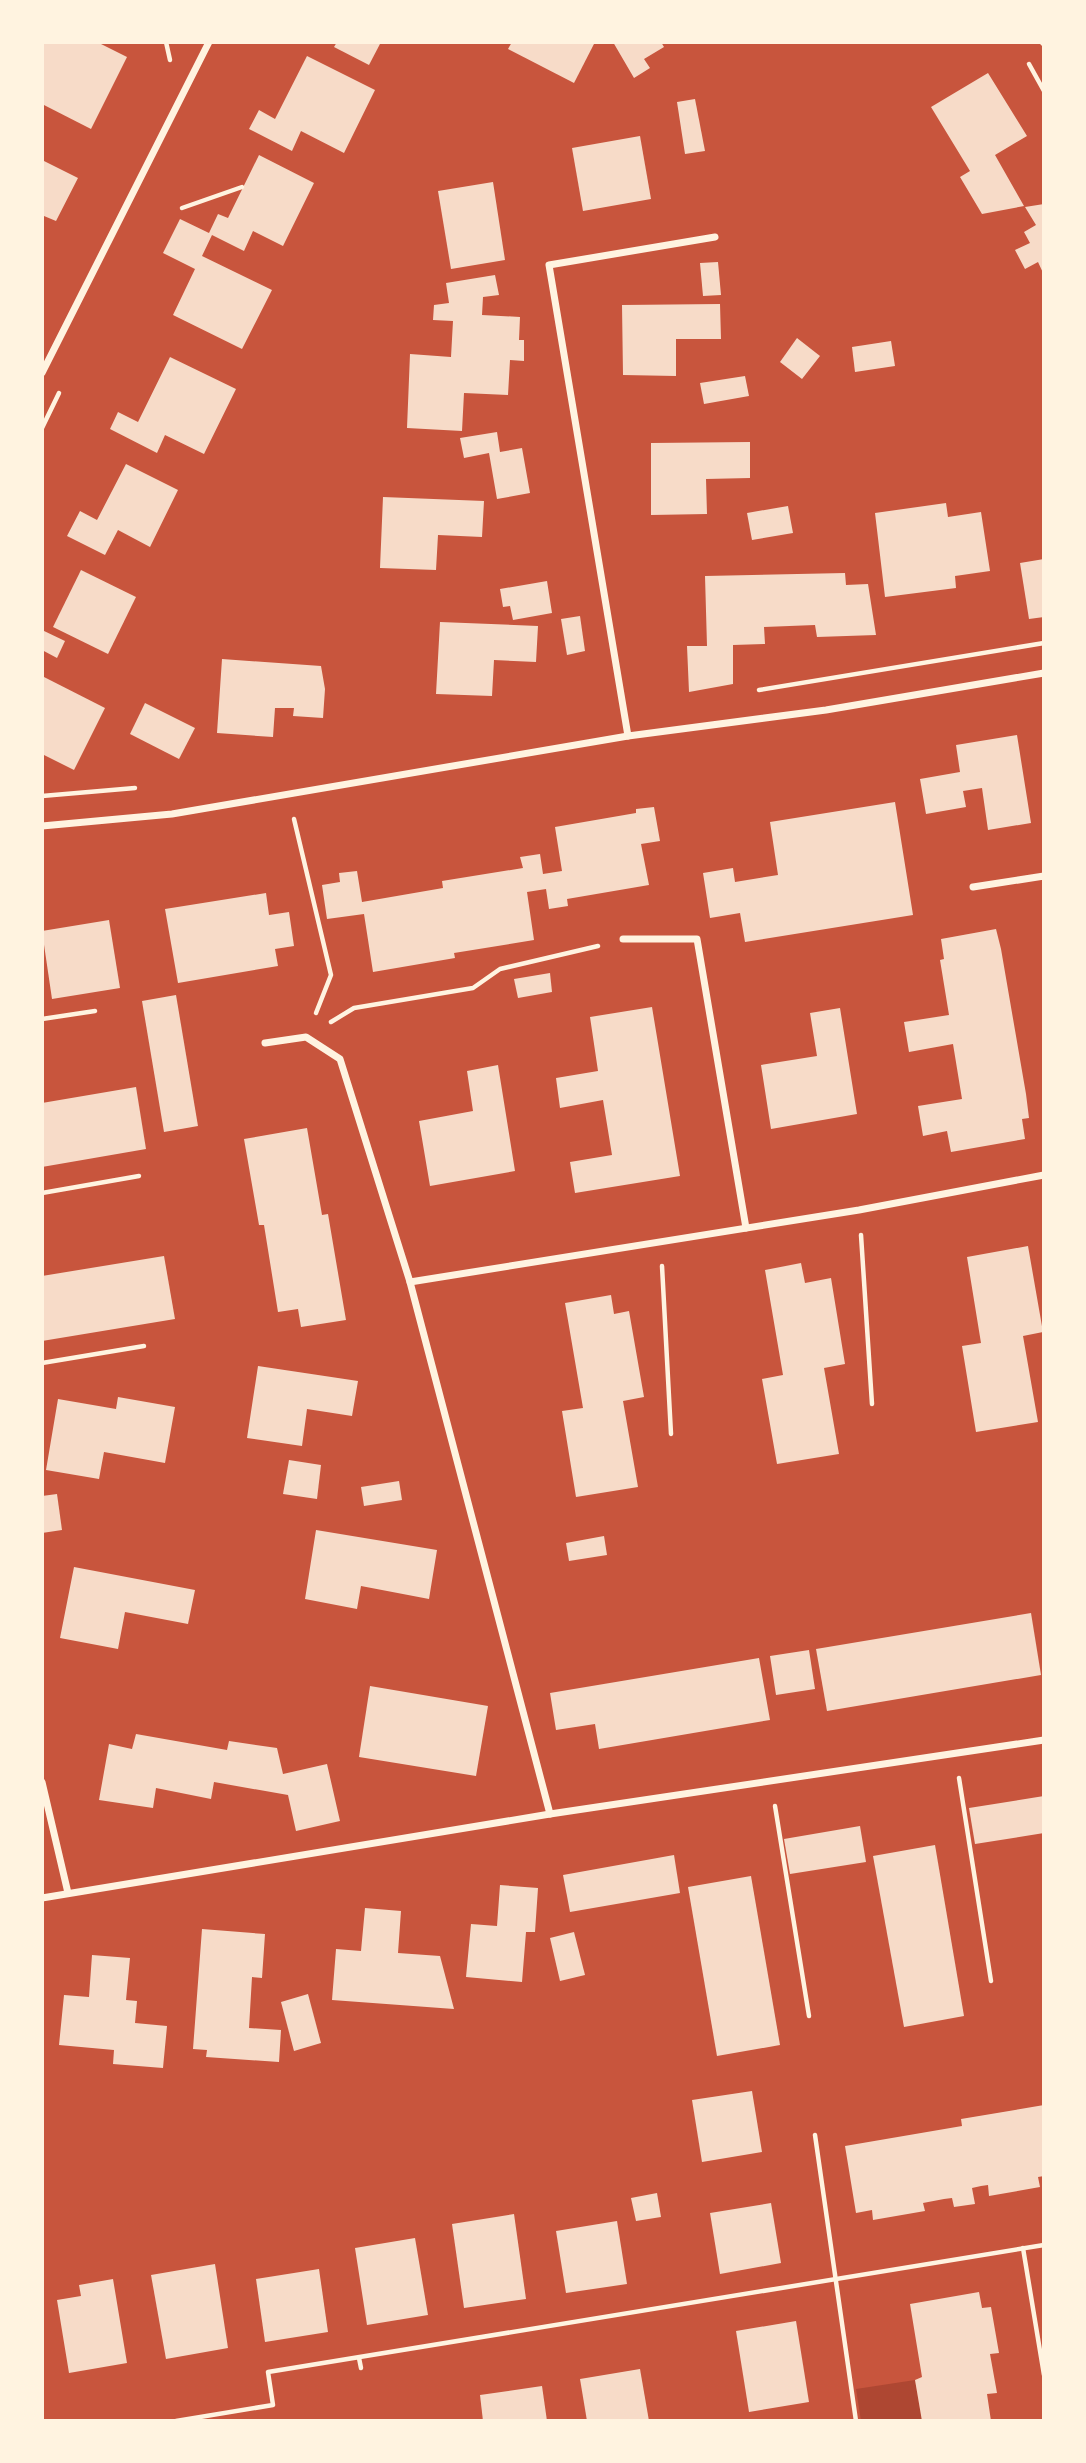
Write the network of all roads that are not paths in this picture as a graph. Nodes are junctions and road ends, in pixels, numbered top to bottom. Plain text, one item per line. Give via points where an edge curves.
1 (209, 42) edge
2 (715, 237) dead end
3 (42, 373) edge
4 (1044, 673) edge
5 (628, 737) junction
6 (42, 826) edge
7 (1044, 876) edge
8 (973, 887) dead end
9 (623, 940) road end
10 (265, 1044) dead end
11 (1044, 1175) edge
12 (746, 1228) junction
13 (410, 1282) junction
14 (1044, 1740) edge
15 (42, 1782) edge
16 (550, 1814) junction
17 (68, 1893) junction
18 (42, 1898) edge

1 - 3 street
2 - 5 street via 549,265
4 - 5 street
5 - 6 street via 172,814
7 - 8 street
9 - 12 street via 697,939
10 - 13 street via 306,1037 340,1059
11 - 12 street
12 - 13 street
13 - 16 street
14 - 16 street
15 - 17 street
16 - 17 street
17 - 18 street

